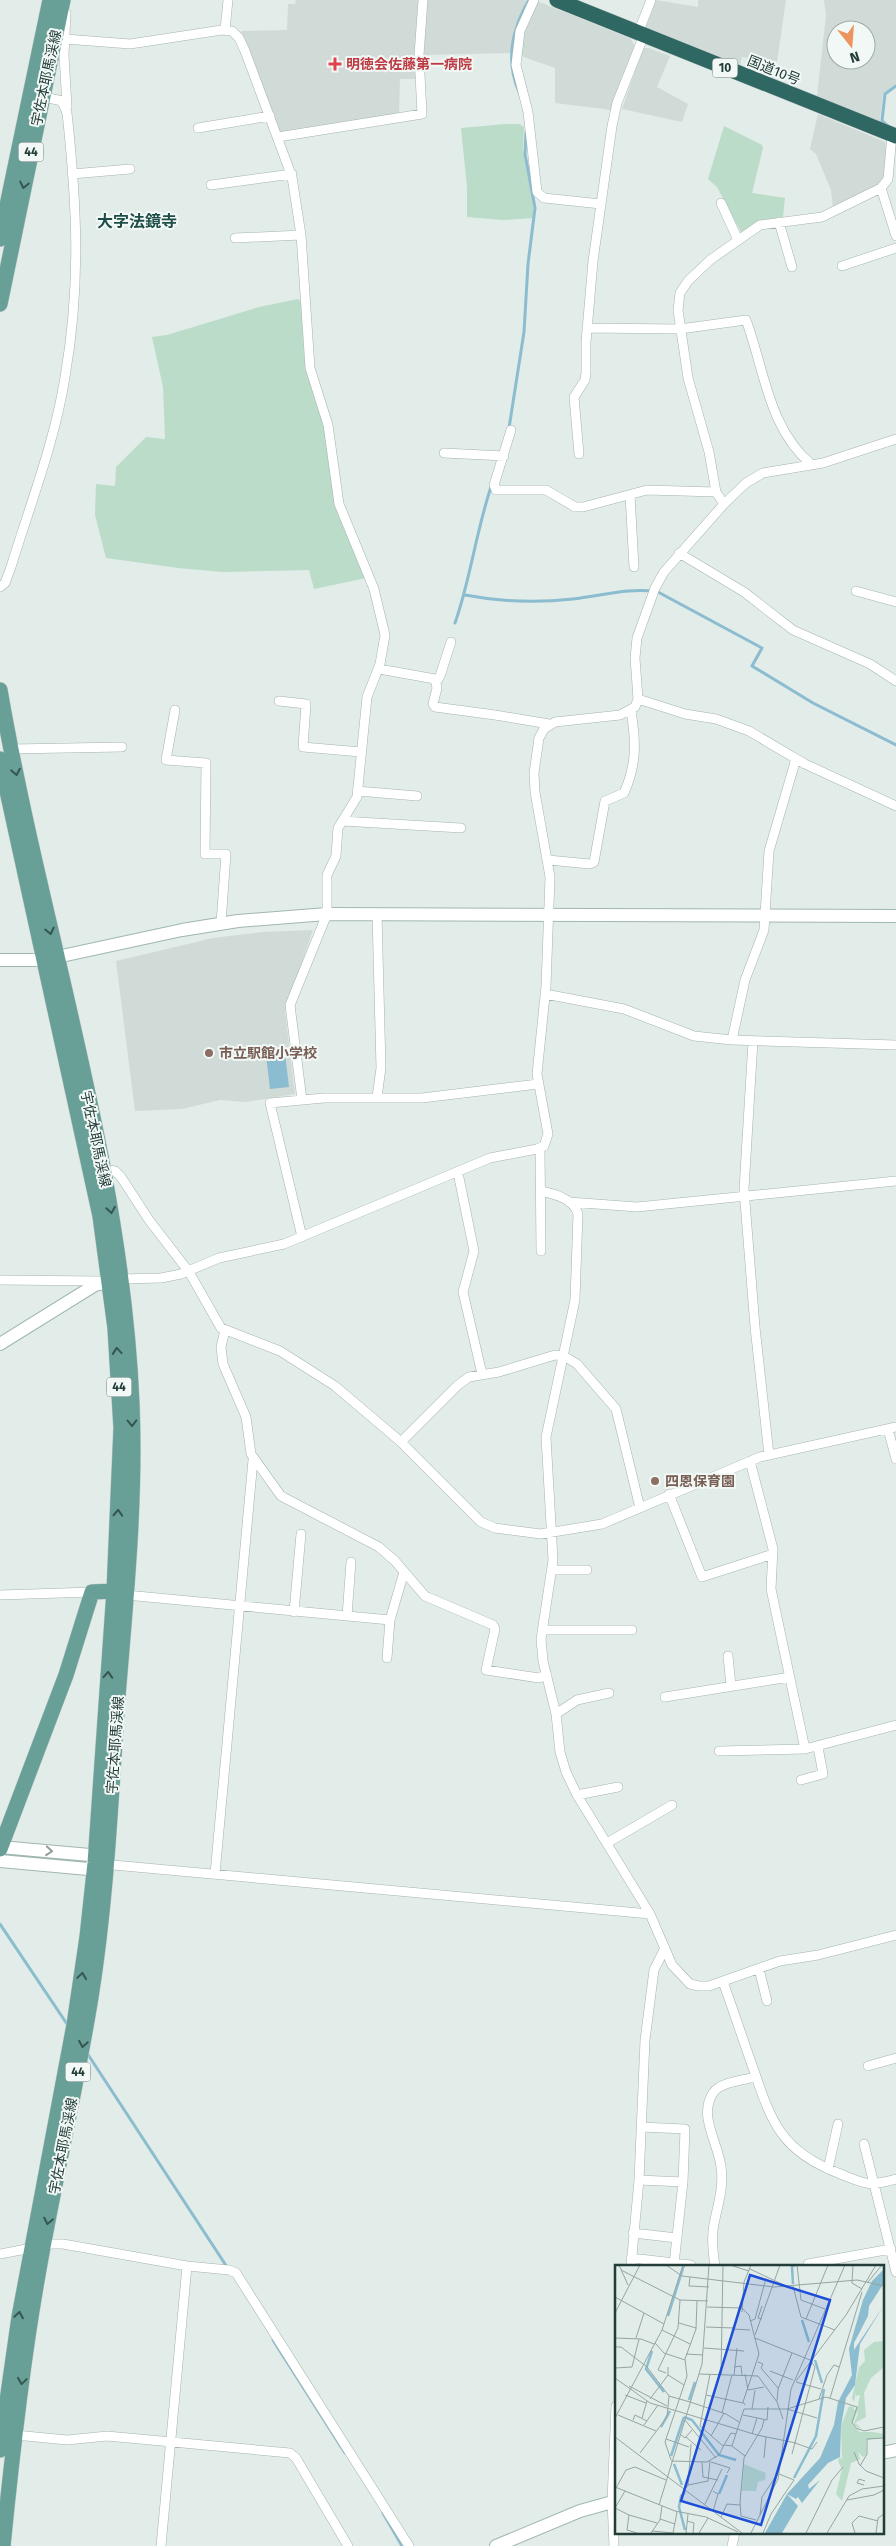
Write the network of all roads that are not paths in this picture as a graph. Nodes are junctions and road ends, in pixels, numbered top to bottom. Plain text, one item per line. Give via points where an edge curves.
1 (50, 0) edge
2 (63, 0) edge
3 (66, 0) edge
4 (228, 0) edge
5 (423, 0) edge
6 (534, 0) edge
7 (557, 0) edge
8 (651, 0) edge
9 (225, 30) junction
10 (641, 34) junction
11 (65, 39) junction
12 (36, 95) junction
13 (67, 113) junction
14 (270, 116) junction
15 (198, 128) dead end
16 (278, 136) junction
17 (894, 136) edge
18 (130, 169) dead end
19 (72, 174) junction
20 (292, 174) junction
21 (211, 184) dead end
22 (881, 188) junction
23 (721, 203) dead end
24 (601, 204) junction
25 (779, 222) junction
26 (301, 235) junction
27 (896, 236) edge
28 (235, 238) dead end
29 (0, 239) edge
30 (738, 240) junction
31 (896, 248) edge
32 (842, 266) dead end
33 (792, 267) dead end
34 (0, 304) edge
35 (587, 328) junction
36 (680, 329) junction
37 (511, 430) dead end
38 (896, 440) edge
39 (444, 453) dead end
40 (579, 454) dead end
41 (504, 456) junction
42 (812, 465) junction
43 (716, 492) junction
44 (630, 495) junction
45 (724, 504) junction
46 (680, 553) junction
47 (634, 567) dead end
48 (0, 587) edge
49 (856, 590) dead end
50 (896, 602) edge
51 (451, 642) dead end
52 (379, 669) junction
53 (436, 681) junction
54 (896, 681) edge
55 (0, 690) edge
56 (638, 700) junction
57 (279, 701) dead end
58 (175, 710) dead end
59 (631, 711) junction
60 (549, 724) junction
61 (122, 747) dead end
62 (361, 752) junction
63 (6, 754) edge
64 (796, 759) junction
65 (357, 792) junction
66 (417, 796) dead end
67 (896, 806) edge
68 (342, 821) junction
69 (461, 828) dead end
70 (548, 860) junction
71 (327, 914) junction
72 (377, 914) junction
73 (547, 915) junction
74 (764, 915) junction
75 (896, 916) edge
76 (221, 923) junction
77 (50, 958) junction
78 (0, 960) edge
79 (545, 994) junction
80 (732, 1040) junction
81 (753, 1041) junction
82 (896, 1045) edge
83 (538, 1084) junction
84 (377, 1097) junction
85 (302, 1100) junction
86 (540, 1148) junction
87 (103, 1169) junction
88 (458, 1173) junction
89 (896, 1181) edge
90 (541, 1191) junction
91 (745, 1197) junction
92 (569, 1202) junction
93 (302, 1237) junction
94 (541, 1252) dead end
95 (189, 1272) junction
96 (0, 1280) edge
97 (111, 1280) junction
98 (224, 1330) junction
99 (0, 1344) edge
100 (564, 1356) junction
101 (482, 1374) junction
102 (892, 1428) edge
103 (401, 1442) junction
104 (769, 1454) junction
105 (896, 1459) edge
106 (253, 1460) junction
107 (750, 1461) junction
108 (669, 1494) junction
109 (640, 1508) junction
110 (302, 1534) dead end
111 (552, 1534) junction
112 (773, 1554) junction
113 (352, 1562) dead end
114 (552, 1570) junction
115 (587, 1570) dead end
116 (404, 1572) junction
117 (92, 1592) junction
118 (120, 1593) junction
119 (0, 1595) edge
120 (240, 1608) junction
121 (294, 1612) junction
122 (348, 1616) junction
123 (390, 1620) junction
124 (542, 1630) junction
125 (632, 1630) dead end
126 (728, 1656) dead end
127 (386, 1658) dead end
128 (547, 1675) junction
129 (790, 1677) junction
130 (731, 1686) junction
131 (609, 1693) dead end
132 (665, 1697) dead end
133 (556, 1714) junction
134 (896, 1725) edge
135 (818, 1747) junction
136 (805, 1749) junction
137 (719, 1751) dead end
138 (801, 1780) dead end
139 (618, 1787) dead end
140 (577, 1795) junction
141 (672, 1805) dead end
142 (607, 1843) junction
143 (0, 1847) edge
144 (0, 1861) edge
145 (101, 1864) junction
146 (215, 1874) junction
147 (650, 1914) junction
148 (896, 1935) edge
149 (665, 1948) junction
150 (759, 1969) junction
151 (723, 1982) junction
152 (768, 2001) dead end
153 (896, 2058) edge
154 (868, 2066) dead end
155 (756, 2077) junction
156 (838, 2124) dead end
157 (641, 2127) junction
158 (864, 2144) dead end
159 (828, 2169) junction
160 (896, 2179) edge
161 (639, 2180) junction
162 (683, 2182) junction
163 (875, 2184) junction
164 (633, 2233) junction
165 (677, 2238) junction
166 (38, 2246) junction
167 (891, 2249) junction
168 (0, 2254) edge
169 (631, 2262) edge
170 (674, 2264) junction
171 (808, 2264) dead end
172 (691, 2265) edge
173 (714, 2265) edge
174 (187, 2266) junction
175 (896, 2272) edge
176 (15, 2435) junction
177 (170, 2442) junction
178 (0, 2450) edge
179 (615, 2454) edge
180 (614, 2501) edge
181 (3, 2546) edge
182 (161, 2546) edge
183 (348, 2546) edge
184 (409, 2546) edge
185 (496, 2546) edge
186 (614, 2546) edge

1 - 12 main road, 宇佐本耶馬渓線 / 44
2 - 12 main road, 宇佐本耶馬渓線 / 44
3 - 11 street
4 - 9 street
5 - 16 street via 420,55 422,114
6 - 24 street via 520,30 516,65 528,112 538,192 544,198
7 - 10 highway, 国道10号 / 10
8 - 10 street
9 - 11 street via 130,44
9 - 14 street via 232,31 239,38
10 - 17 highway, 国道10号 / 10
10 - 24 street via 615,110
11 - 13 street
12 - 13 street via 62,101
12 - 29 main road, 宇佐本耶馬渓線 / 44
12 -> 34 main road, 宇佐本耶馬渓線 / 44
13 - 19 street
14 - 15 street
14 - 16 street
16 - 20 street
17 - 22 street via 888,179
18 - 19 street
19 - 48 street via 77,284 66,376 6,583
20 - 21 street
20 - 26 street
22 - 25 street via 822,217
22 - 27 street
23 - 30 street
24 - 35 street
25 - 30 street via 763,224
25 - 33 street
26 - 28 street
26 - 52 street via 310,368 328,425 339,504 371,582 384,627 385,644
30 - 36 street via 710,260 682,289 677,304
31 - 32 street
35 - 36 street
35 - 40 street via 586,377 574,397
36 - 42 street via 746,320 782,429
36 - 43 street via 690,387
37 - 41 street
38 - 42 street
39 - 41 street
41 - 44 street via 494,485 496,490 546,490 579,507
42 - 45 street via 758,475
43 - 44 street via 656,490
43 - 45 street
44 - 47 street
45 - 46 street
46 - 54 street via 744,592 792,630 870,664
46 - 56 street via 658,581 639,629 635,658
49 - 50 street
51 - 53 street
52 - 53 street via 409,672 432,677
52 - 62 street via 367,697
53 - 60 street via 435,707
55 - 63 main road, 宇佐本耶馬渓線 / 44
56 - 59 street
56 - 64 street via 724,722 762,738
57 - 62 street via 306,704 302,747
58 - 76 street via 166,760 206,763 205,854 226,854
59 - 60 street
59 - 70 street via 636,748 633,768 624,793 605,801 594,862
60 - 70 street via 539,738 534,773 536,803
61 - 63 street
62 - 65 street
63 - 77 main road, 宇佐本耶馬渓線 / 44
64 - 67 street
64 - 74 street via 769,851
65 - 66 street
65 - 68 street via 356,800
68 - 69 street
68 - 71 street via 338,828 336,856 327,875
70 - 73 street
71 - 72 street
71 - 76 street
71 - 85 street via 290,1005
72 - 73 street
72 - 84 street via 381,1068
73 - 74 street
73 - 79 street
74 - 75 street
74 - 80 street via 764,930 746,980
76 - 77 street
77 - 78 street
77 - 87 main road, 宇佐本耶馬渓線 / 44
77 - 97 main road, 宇佐本耶馬渓線 / 44
79 - 80 street via 633,1012 688,1035
79 - 83 street
80 - 81 street
81 - 82 street
81 - 91 street
83 - 84 street via 446,1096
83 - 86 street via 548,1134 546,1143
84 - 85 street
85 - 93 street via 270,1103
86 - 88 street via 496,1156
86 - 90 street
87 - 95 street via 116,1171
87 -> 97 main road, 宇佐本耶馬渓線 / 44
88 - 93 street
88 - 101 street via 474,1251 463,1292
89 - 91 street
90 - 92 street
90 - 94 street
91 - 92 street via 637,1207
91 - 104 street
92 - 100 street via 578,1214 575,1300
93 - 95 street via 219,1258
95 - 97 street via 161,1278
95 - 98 street
96 - 97 street
97 - 99 street
97 - 118 main road, 宇佐本耶馬渓線 / 44 via 129,1346 132,1410 132,1465
98 - 103 street via 280,1351 322,1376
98 - 106 street via 222,1364 246,1417
100 - 101 street via 555,1355
100 - 109 street via 582,1369 616,1409
100 - 111 street via 546,1437
101 - 103 street via 462,1382
102 - 104 street
102 - 105 street
103 - 111 street via 481,1522 510,1531
104 - 107 street
106 - 116 street via 286,1500 379,1547
106 - 120 street
107 - 108 street
107 - 112 street
108 - 109 street
108 - 112 street via 702,1577
109 - 111 street via 602,1524
110 - 121 street
111 - 114 street
112 - 129 street via 771,1589
113 - 122 street
114 - 115 street
114 - 124 street
116 - 123 street
116 - 128 street via 425,1596 494,1626 486,1670 539,1678
117 - 118 main road
117 - 119 street
117 - 143 main road via 66,1675
118 - 120 street
118 - 145 main road, 宇佐本耶馬渓線 / 44
120 - 121 street
120 - 146 street
121 - 122 street
122 - 123 street
123 - 127 street
124 - 125 street
124 - 128 street
126 - 130 street
128 - 133 street
129 - 130 street
129 - 136 street
130 - 132 street
131 - 133 street via 577,1700
133 - 140 street via 561,1758
134 - 135 street
135 - 136 street
135 - 138 street via 823,1774
136 - 137 street
139 - 140 street
140 - 142 street
141 - 142 street
142 - 147 street
143 -> 145 street via 90,1855
144 - 145 street via 88,1869
145 - 146 street
166 -> 145 main road, 宇佐本耶馬渓線 / 44
145 -> 166 main road, 宇佐本耶馬渓線 / 44 via 87,2018
146 - 147 street
147 - 149 street
148 - 150 street via 780,1961
149 - 151 street via 672,1966 690,1984 704,1987
149 - 157 street via 654,1970 642,2075
150 - 151 street
150 - 152 street
151 - 155 street
153 - 154 street
155 - 159 street via 768,2113 783,2135 808,2158
155 - 173 street via 721,2086 714,2091 708,2104 707,2116 722,2168 721,2201 713,2232
156 - 159 street
157 - 161 street
157 - 162 street via 685,2129
158 - 163 street
159 - 163 street via 868,2185
160 - 163 street
161 - 162 street
161 - 164 street
162 - 165 street
163 - 167 street
164 - 165 street
164 - 169 street
165 - 170 street
166 - 168 street
166 - 174 street via 63,2244
166 -> 176 main road, 宇佐本耶馬渓線 / 44
178 -> 166 main road, 宇佐本耶馬渓線 / 44 via 19,2318
167 - 171 street
167 - 175 street
169 - 170 street
170 - 172 street
174 - 177 street
174 - 184 street via 236,2273
176 - 177 street via 60,2440 101,2436
176 - 181 main road, 宇佐本耶馬渓線 / 44
177 - 182 street
177 - 183 street via 292,2454
179 - 180 street
180 - 185 street via 572,2514
180 - 186 street

